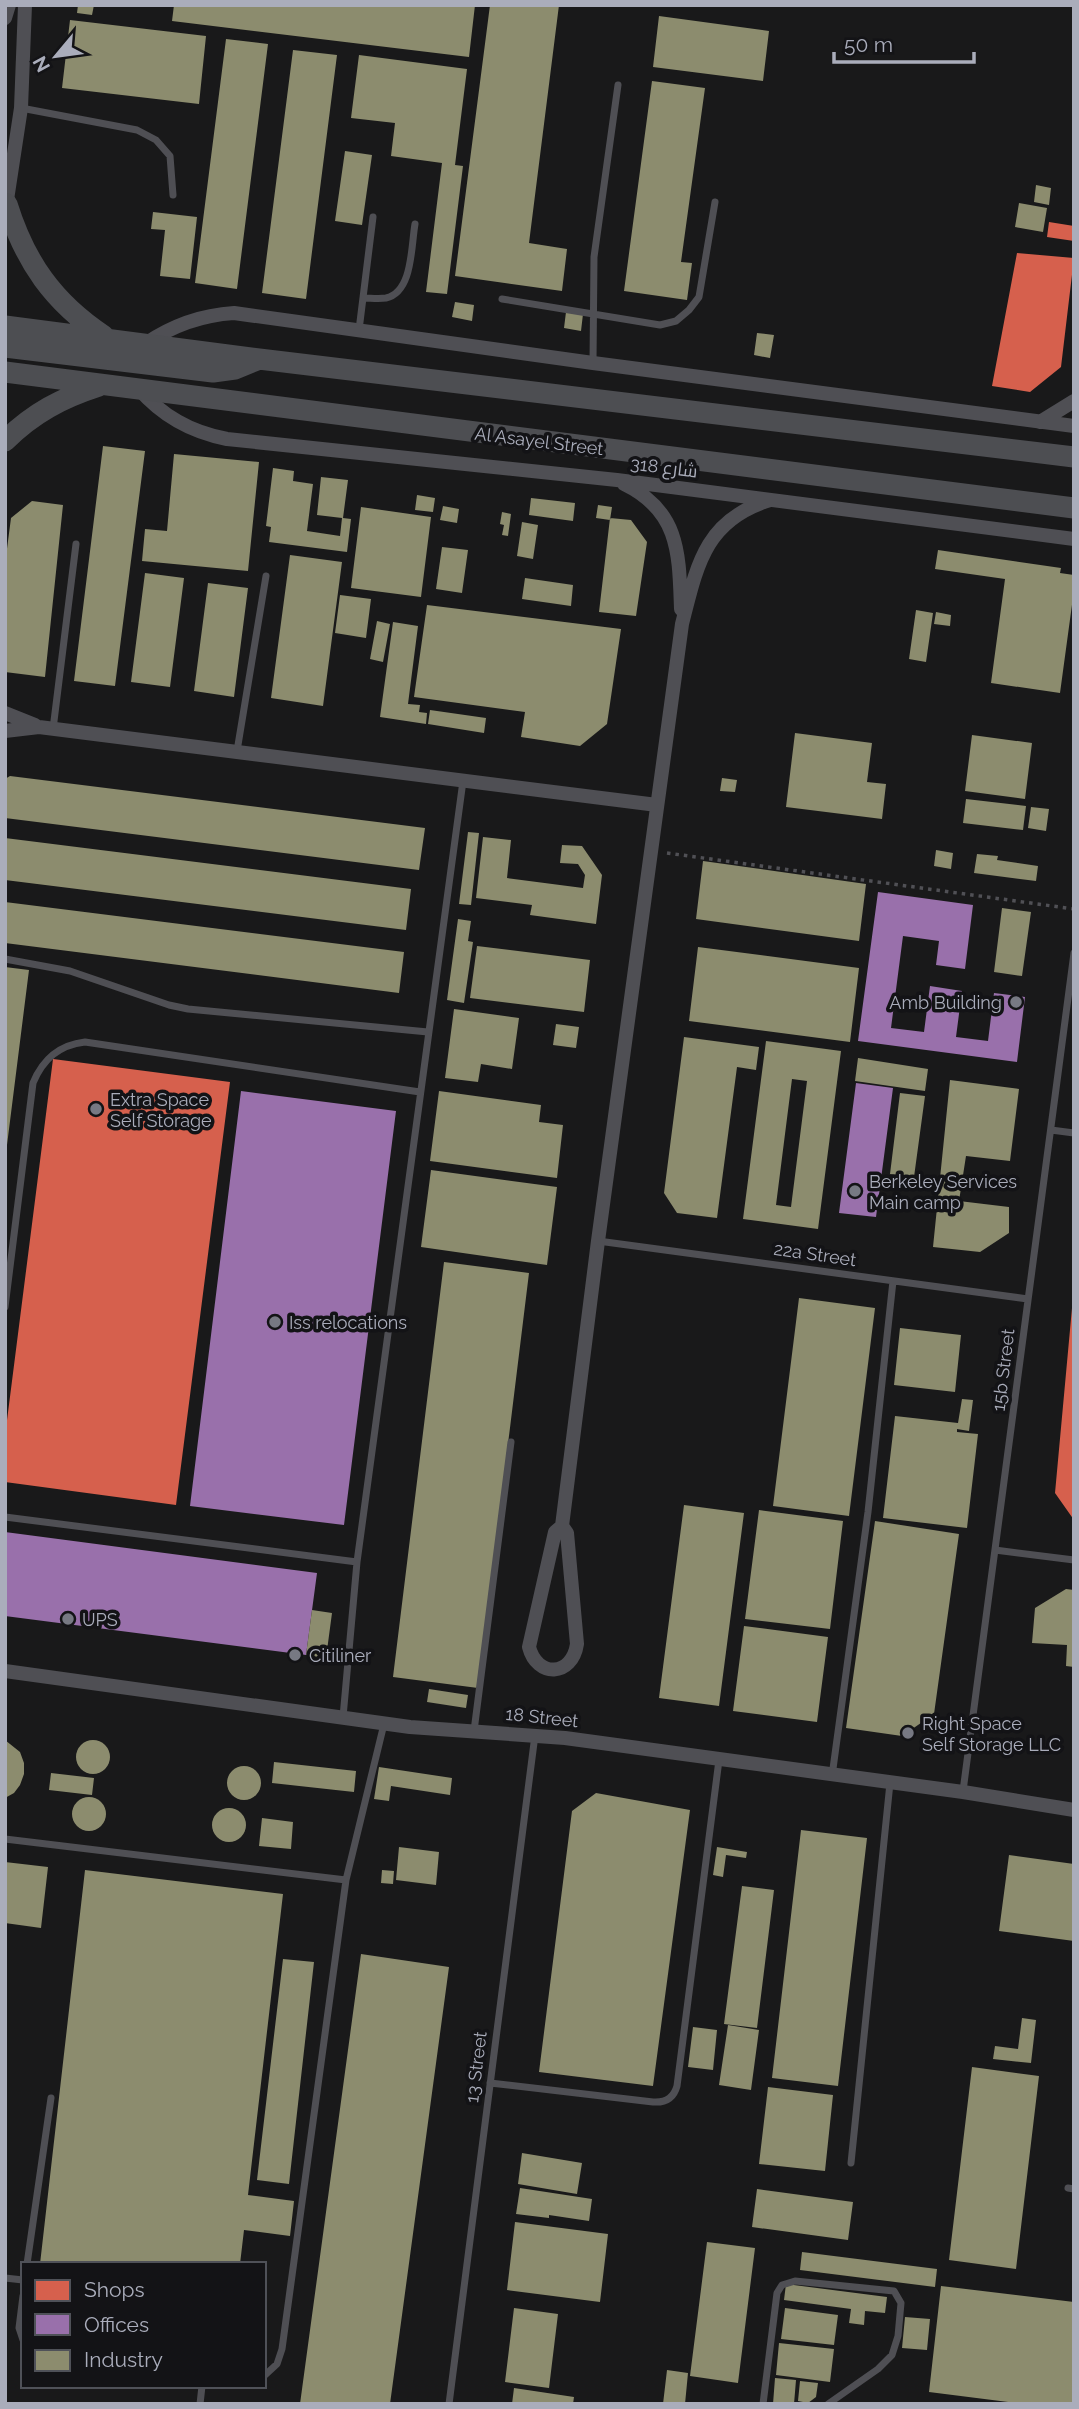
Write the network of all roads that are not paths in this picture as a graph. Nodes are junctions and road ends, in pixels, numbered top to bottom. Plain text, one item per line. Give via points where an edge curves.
1 (9, 5) edge
2 (25, 5) edge
3 (5, 18) edge
4 (618, 85) dead end
5 (22, 108) junction
6 (173, 195) dead end
7 (715, 202) dead end
8 (6, 209) edge
9 (373, 217) dead end
10 (415, 224) dead end
11 (363, 298) junction
12 (502, 299) dead end
13 (594, 314) junction
14 (5, 326) edge
15 (359, 330) junction
16 (109, 340) junction
17 (145, 344) junction
18 (5, 347) edge
19 (259, 359) junction
20 (593, 363) junction
21 (5, 372) edge
22 (103, 384) junction
23 (138, 388) junction
24 (1074, 401) edge
25 (1040, 422) junction
26 (1074, 426) edge
27 (5, 441) edge
28 (1074, 457) edge
29 (617, 480) junction
30 (770, 500) junction
31 (1074, 508) edge
32 (1074, 539) edge
33 (76, 544) dead end
34 (266, 576) dead end
35 (682, 624) junction
36 (5, 713) edge
37 (46, 728) junction
38 (5, 731) edge
39 (237, 751) junction
40 (463, 781) junction
41 (657, 805) junction
42 (1074, 953) edge
43 (5, 959) edge
44 (428, 1032) junction
45 (420, 1092) junction
46 (1051, 1130) junction
47 (1074, 1133) edge
48 (598, 1241) junction
49 (893, 1281) junction
50 (1028, 1299) junction
51 (5, 1307) edge
52 (511, 1442) dead end
53 (5, 1517) edge
54 (562, 1526) junction
55 (995, 1550) junction
56 (1074, 1560) edge
57 (357, 1563) junction
58 (5, 1671) edge
59 (343, 1717) junction
60 (384, 1723) junction
61 (474, 1731) junction
62 (535, 1735) junction
63 (719, 1760) junction
64 (832, 1776) junction
65 (890, 1783) junction
66 (963, 1792) junction
67 (1074, 1810) edge
68 (5, 1839) edge
69 (346, 1880) junction
70 (490, 2083) junction
71 (51, 2098) dead end
72 (851, 2163) dead end
73 (27, 2262) edge
74 (21, 2312) edge
75 (21, 2334) edge
76 (266, 2374) edge
77 (449, 2404) edge
78 (763, 2404) edge
79 (828, 2404) edge

1 - 3 street
2 - 5 street
4 - 13 lane via 594,257
5 - 6 lane via 137,131 156,140 170,156
5 - 8 street
7 - 13 lane via 699,297 689,310 676,321 660,325
8 - 16 main road via 41,278 72,312
9 - 11 lane
10 - 11 lane via 407,281 387,298
11 - 15 lane
12 - 13 lane
13 - 20 lane
14 - 16 main road
15 - 17 street via 234,313 187,321
15 - 20 street
16 - 17 main road
17 - 19 main road
18 - 19 main road via 213,372
19 - 28 main road
20 - 25 street
21 - 22 main road, Al Asayel Street
22 - 23 main road, Al Asayel Street
22 - 27 main road via 39,411
23 - 29 street, شارع 318 via 177,423 210,436
23 - 31 main road, Al Asayel Street
24 - 25 street
25 - 26 street
29 - 30 street, شارع 318
29 - 35 street via 651,502 673,536 679,555
30 - 32 street, شارع 318
30 - 35 street via 740,512 711,540 699,561
33 - 37 lane
34 - 39 lane
35 - 41 street
36 - 37 street
37 - 38 street
37 - 39 street
39 - 40 street
40 - 41 street
40 - 44 lane
41 - 48 street
42 - 46 lane, 15b Street
43 - 44 lane via 70,971 188,1009
44 - 45 lane
45 - 51 lane via 85,1042 62,1048 44,1062 33,1083
45 - 57 lane
46 - 47 lane
46 - 50 lane, 15b Street
48 - 49 lane, 22a Street
48 - 54 street
49 - 50 lane, 22a Street
49 - 64 lane
50 - 55 lane, 15b Street
52 - 61 lane
53 - 57 lane
54 - 54 street via 555,1532 529,1647 539,1665 549,1669 569,1664 577,1644 568,1537
55 - 56 lane
55 - 66 lane, 15b Street
57 - 59 lane
58 - 59 street, 18 Street
59 - 60 street, 18 Street
60 - 61 street, 18 Street
60 - 69 lane
61 - 62 street, 18 Street
62 - 63 street, 18 Street
62 - 70 lane, 13 Street
63 - 64 street, 18 Street
63 - 70 lane via 673,2095 653,2102
64 - 65 street, 18 Street
65 - 66 street, 18 Street
65 - 72 lane
66 - 67 street, 18 Street
68 - 69 lane
69 - 76 lane via 282,2349
70 - 77 lane, 13 Street
71 - 73 lane
74 - 75 lane
78 - 79 lane via 782,2285 795,2281 894,2291 901,2303 891,2355

